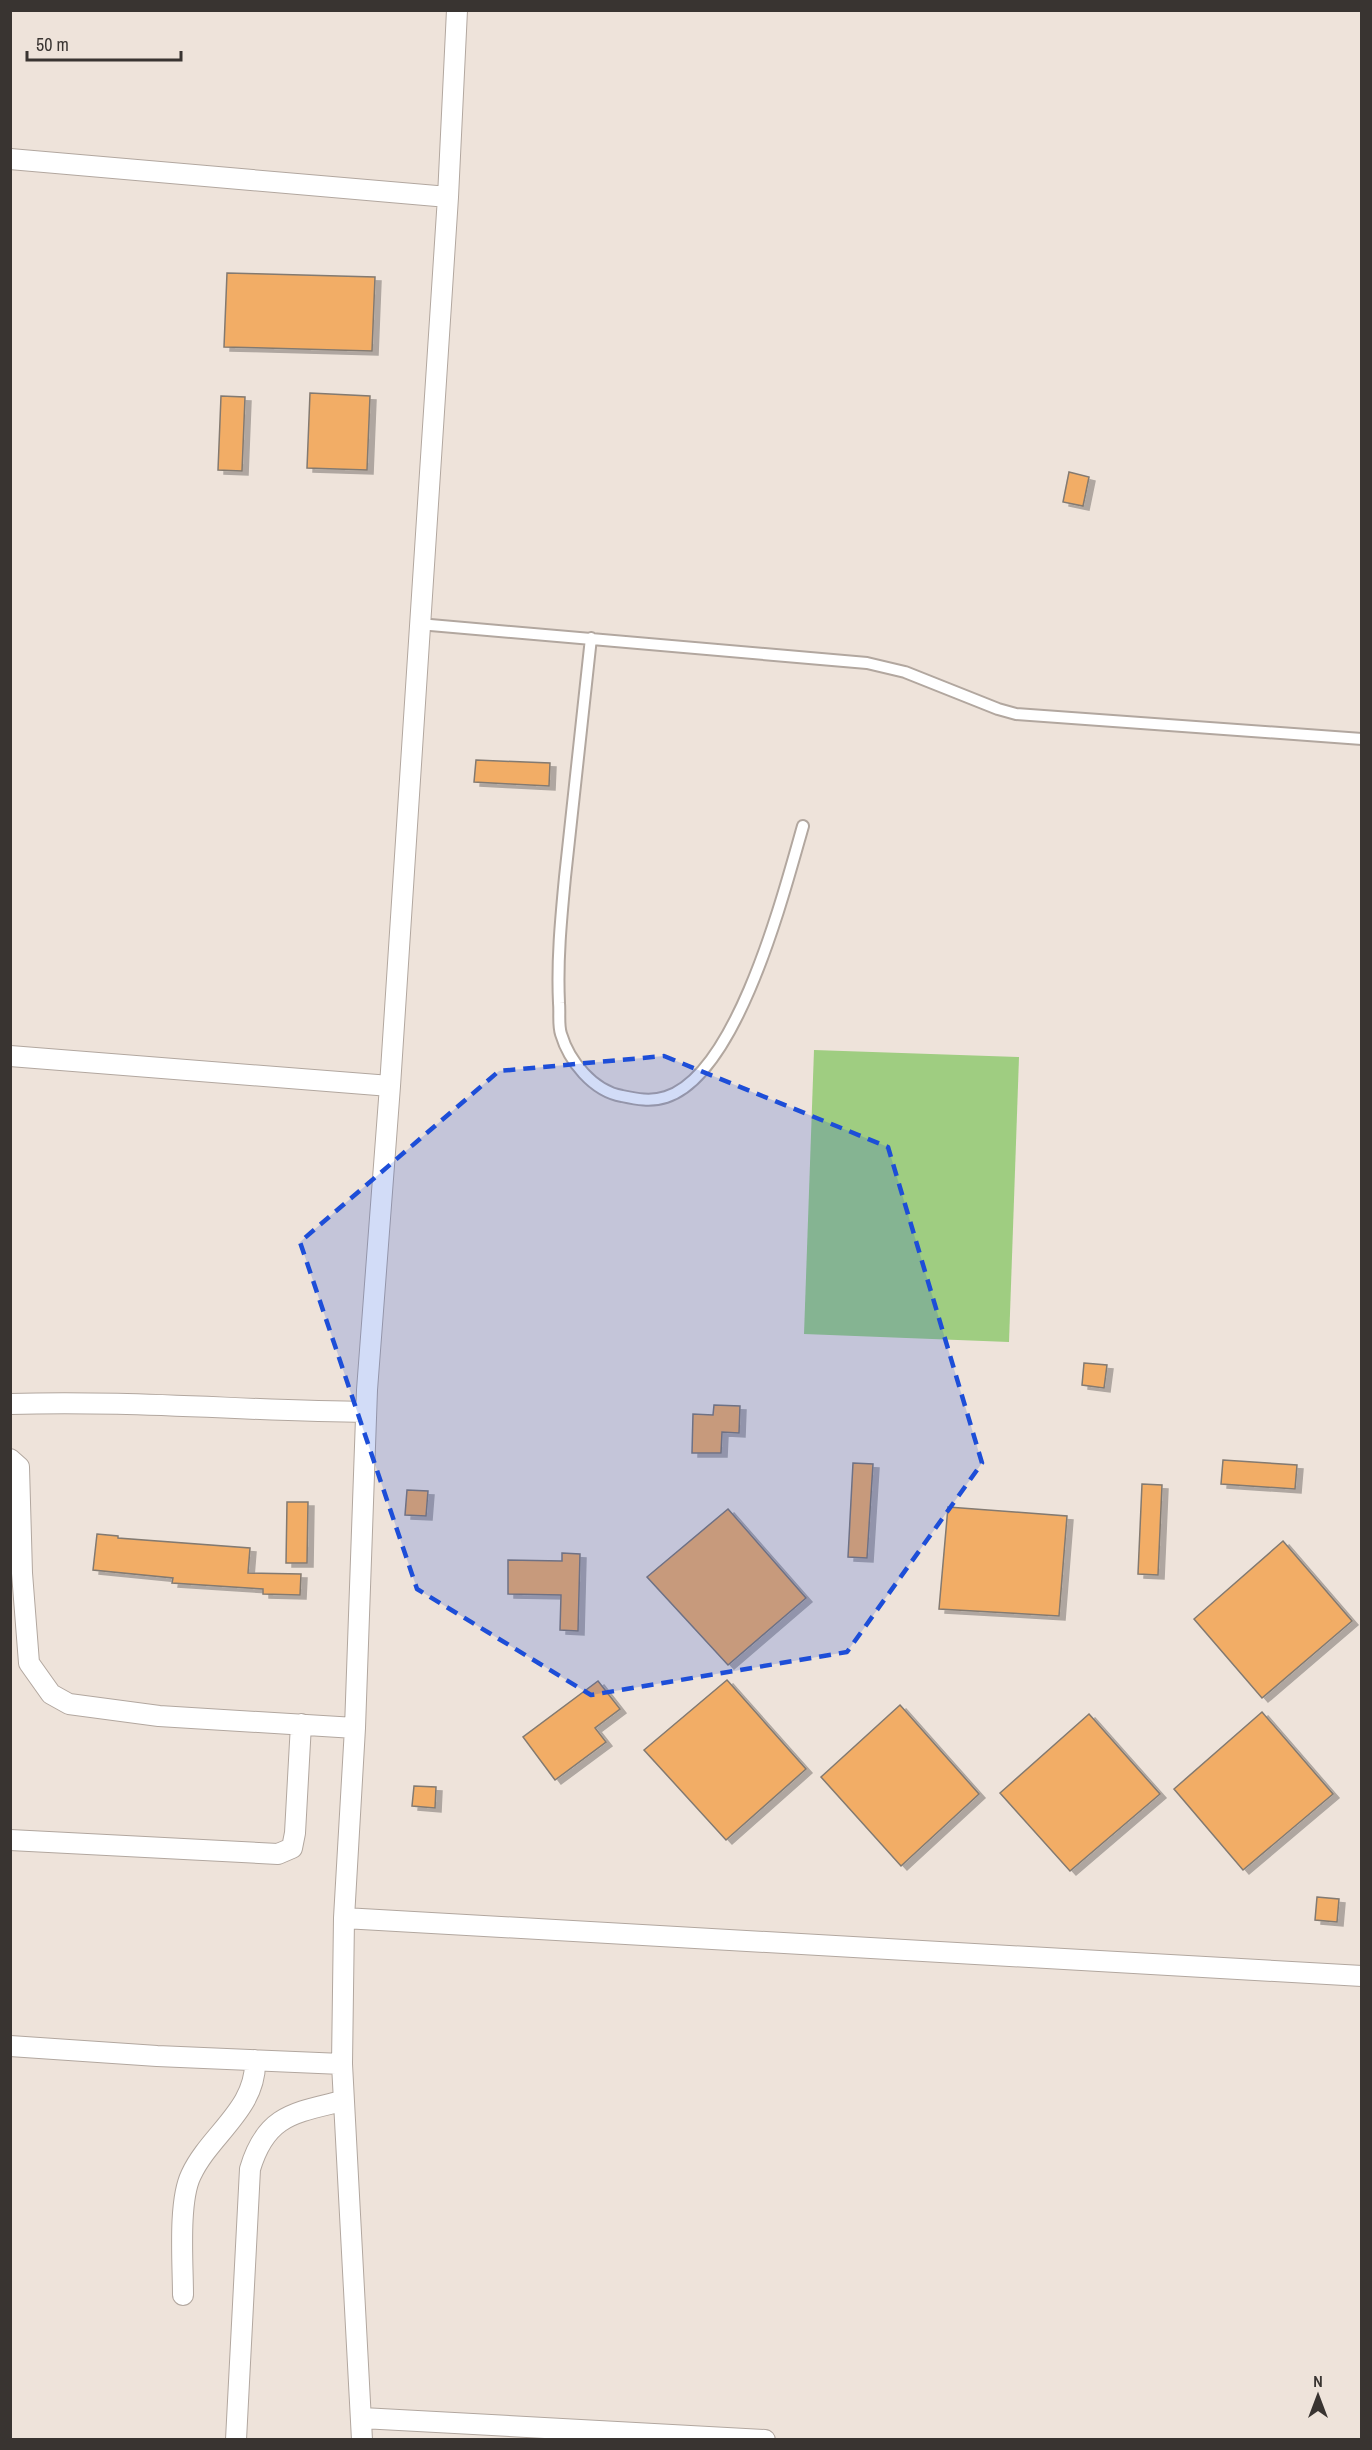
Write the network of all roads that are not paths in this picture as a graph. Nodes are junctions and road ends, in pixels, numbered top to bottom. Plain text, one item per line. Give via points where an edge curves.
1 (457, 10) edge
2 (10, 159) edge
3 (448, 196) junction
4 (419, 624) junction
5 (591, 638) junction
6 (1362, 740) edge
7 (803, 826) dead end
8 (10, 1056) edge
9 (390, 1086) junction
10 (10, 1404) edge
11 (366, 1412) junction
12 (10, 1459) edge
13 (301, 1724) junction
14 (355, 1728) junction
15 (10, 1840) edge
16 (345, 1918) junction
17 (1362, 1976) edge
18 (10, 2046) edge
19 (255, 2060) junction
20 (342, 2064) junction
21 (342, 2101) junction
22 (183, 2295) dead end
23 (362, 2418) junction
24 (692, 2437) edge
25 (236, 2439) edge
26 (362, 2439) edge
27 (765, 2439) edge

1 - 3 street
2 - 3 street
3 - 4 street
4 - 5 lane
4 - 9 street
5 - 6 lane via 867,663 905,672 1016,714
5 - 7 lane via 557,958 561,1033 584,1074 613,1095 642,1100 667,1097 687,1085 712,1061 753,984 772,935
8 - 9 street
9 - 11 street
10 - 11 street via 64,1402
11 - 14 street
12 - 13 street via 19,1467 29,1663 51,1694 69,1704 159,1716
13 - 14 street
13 - 15 street via 295,1833 292,1848 278,1854
14 - 16 street
16 - 17 street
16 - 20 street
18 - 19 street
19 - 20 street
19 - 22 street via 254,2079 246,2101 190,2177 184,2205
20 - 21 street
21 - 23 street
21 - 25 street via 291,2114 268,2132 254,2156 250,2169
23 - 24 street
23 - 26 street
24 - 27 street

